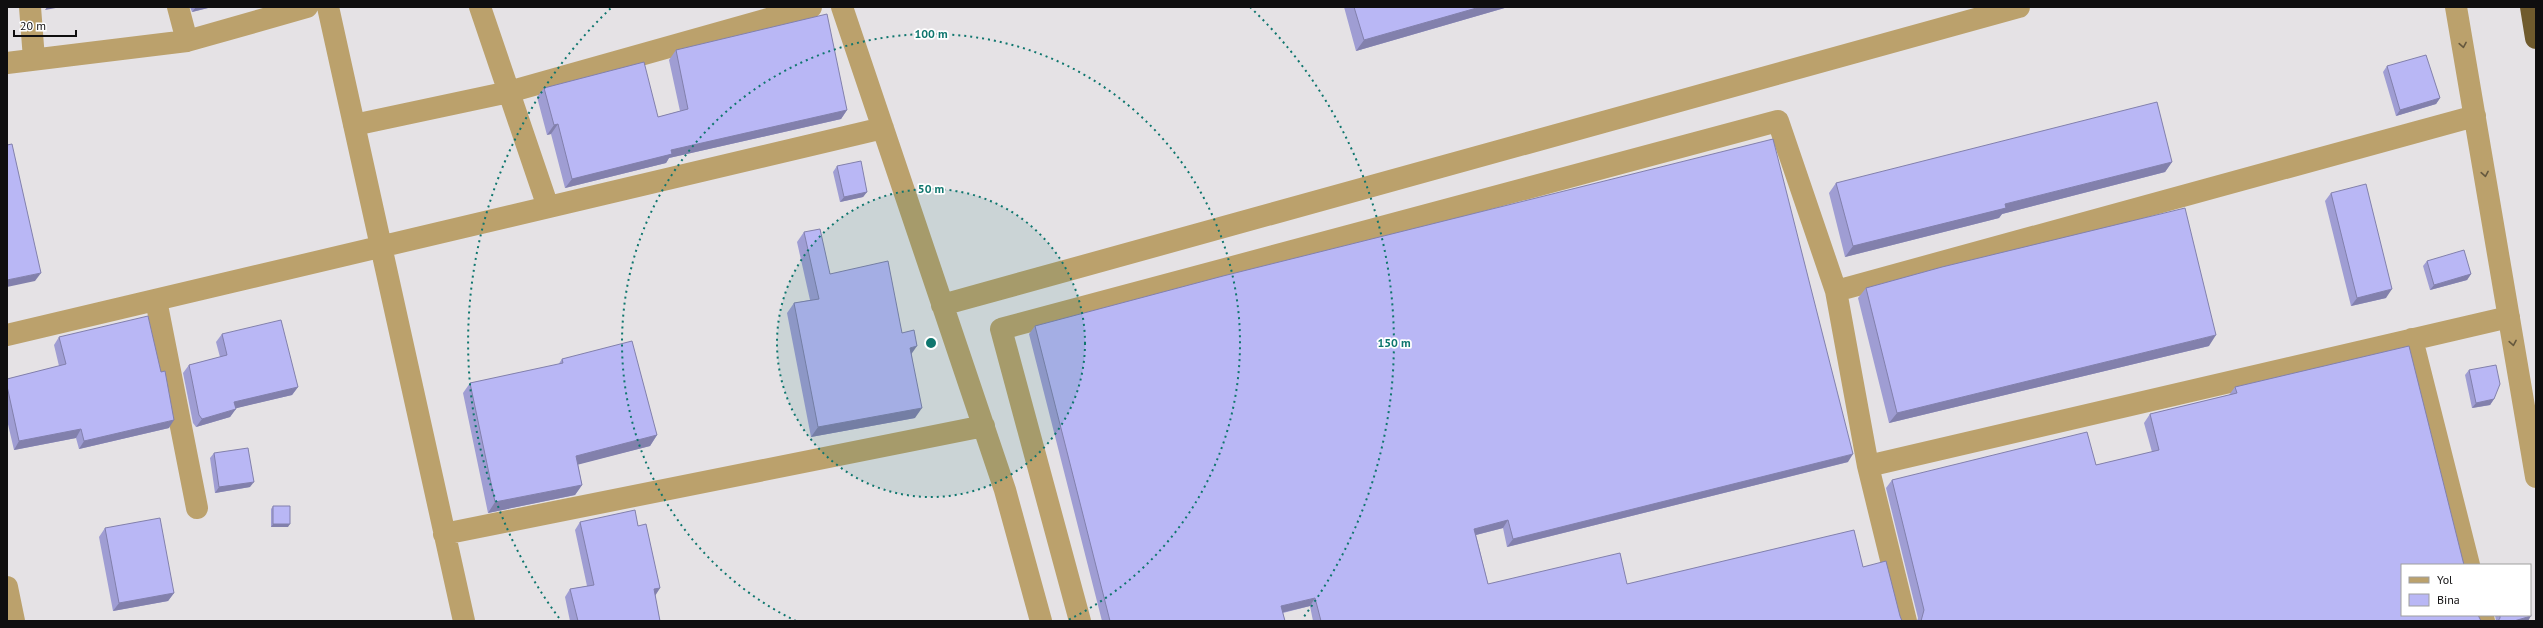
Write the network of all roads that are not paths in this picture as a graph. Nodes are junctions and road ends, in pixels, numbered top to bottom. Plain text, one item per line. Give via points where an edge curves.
1 (30, 7) edge
2 (178, 7) edge
3 (308, 7) edge
4 (328, 7) edge
5 (480, 7) edge
6 (812, 7) edge
7 (842, 7) edge
8 (2019, 7) edge
9 (2456, 7) edge
10 (2531, 7) edge
11 (2536, 38) edge
12 (187, 41) junction
13 (34, 59) junction
14 (7, 63) edge
15 (509, 92) junction
16 (2475, 116) junction
17 (354, 125) junction
18 (883, 128) junction
19 (548, 207) junction
20 (381, 246) junction
21 (1836, 292) junction
22 (156, 300) junction
23 (942, 304) junction
24 (2509, 317) junction
25 (7, 335) edge
26 (2412, 339) junction
27 (984, 426) junction
28 (1868, 466) junction
29 (2536, 477) edge
30 (197, 508) dead end
31 (444, 534) junction
32 (2469, 564) edge
33 (7, 587) edge
34 (14, 621) edge
35 (464, 621) edge
36 (1041, 621) edge
37 (1080, 621) edge
38 (1906, 621) edge

1 - 13 street
2 - 12 street
3 - 12 street
4 - 17 street
5 - 15 street
6 - 15 street
7 - 18 street
8 - 23 street
9 -> 16 street
10 - 11 highway
12 - 13 street
13 - 14 street
15 - 17 street
15 - 19 street
16 - 21 street
16 -> 24 street
17 - 20 street
18 - 19 street
18 - 23 street
19 - 20 street
20 - 22 street
20 - 31 street
21 - 28 street
21 - 37 street via 1778,121 1001,329
22 - 25 street
22 - 30 street
23 - 27 street
24 - 26 street
24 -> 29 street
26 - 28 street
26 - 32 street
27 - 31 street
27 - 36 street via 1005,490
28 - 38 street
31 - 35 street
33 - 34 street

